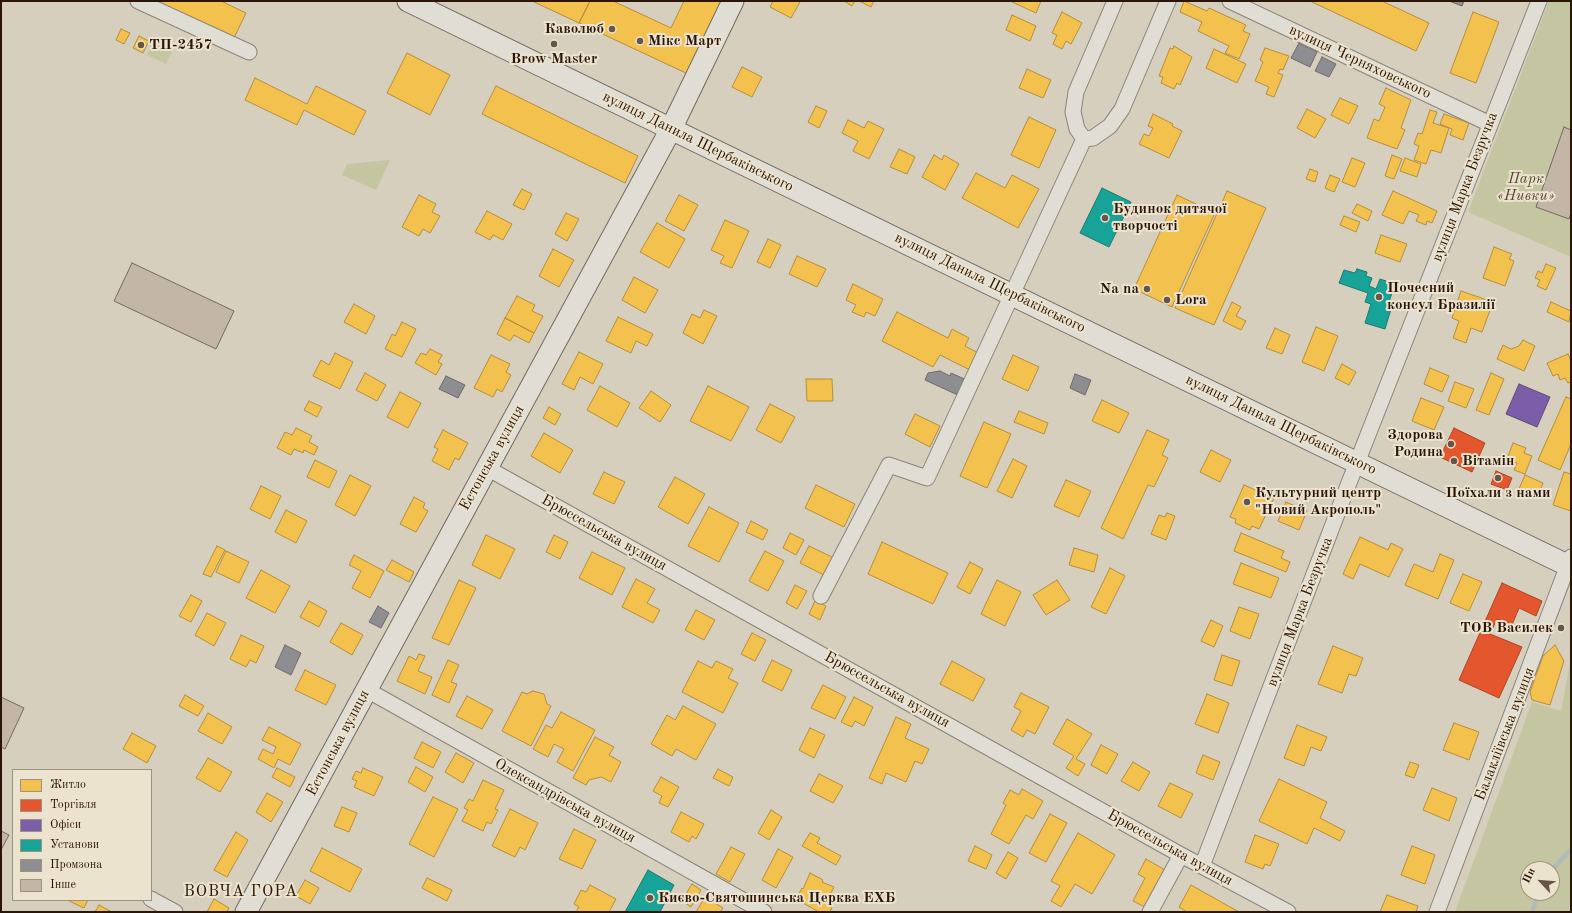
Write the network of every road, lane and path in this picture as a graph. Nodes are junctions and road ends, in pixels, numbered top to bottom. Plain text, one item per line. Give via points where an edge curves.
1 (138, 1) edge
2 (408, 1) edge
3 (733, 1) edge
4 (1115, 1) edge
5 (1168, 1) edge
6 (1230, 1) edge
7 (1539, 1) edge
8 (249, 52) dead end
9 (1490, 124) junction
10 (671, 129) junction
11 (1084, 138) junction
12 (1012, 294) junction
13 (1358, 462) junction
14 (487, 468) junction
15 (1570, 563) edge
16 (821, 596) dead end
17 (366, 690) junction
18 (1181, 855) junction
19 (1202, 866) junction
20 (152, 900) edge
21 (175, 912) edge
22 (246, 912) edge
23 (764, 912) edge
24 (1150, 912) edge
25 (1288, 912) edge
26 (1437, 912) edge

1 - 8 street
2 - 10 main road, вулиця Данила Щербаківського
3 - 10 main road, Естонська вулиця
4 - 11 street via 1076,92 1073,112 1077,129
5 - 11 street via 1122,109 1110,126 1093,138
6 - 9 street, вулиця Черняховського
7 - 9 street, вулиця Марка Безручка
9 - 13 street, вулиця Марка Безручка
10 - 12 main road, вулиця Данила Щербаківського
10 - 14 main road, Естонська вулиця
11 - 12 street
12 - 13 main road, вулиця Данила Щербаківського
12 - 16 street via 927,478 889,465
13 - 15 main road, вулиця Данила Щербаківського
13 - 19 street, вулиця Марка Безручка
14 - 17 main road, Естонська вулиця
14 - 18 street, Брюссельська вулиця
15 - 26 street, Балакліївська вулиця
17 - 22 main road, Естонська вулиця
17 - 23 street, Олександрівська вулиця
18 - 19 street, Брюссельська вулиця
18 - 24 street
19 - 25 street, Брюссельська вулиця
20 - 21 street

